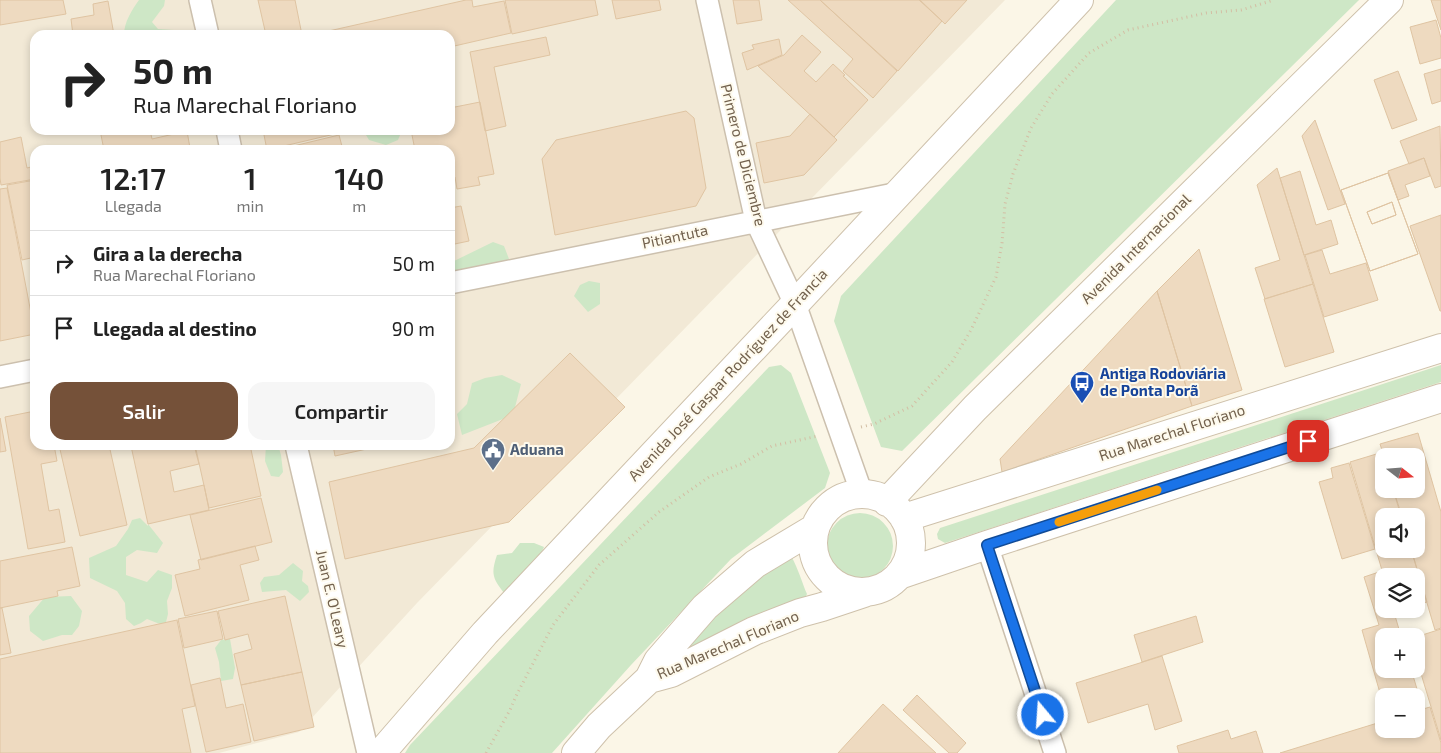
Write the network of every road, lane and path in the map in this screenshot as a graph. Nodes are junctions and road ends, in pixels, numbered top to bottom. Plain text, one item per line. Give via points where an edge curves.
1 (200, 0) edge
2 (707, 0) edge
3 (1079, 0) edge
4 (1274, 0) edge
5 (1389, 0) edge
6 (207, 30) edge
7 (899, 192) junction
8 (756, 221) junction
9 (455, 282) edge
10 (796, 304) junction
11 (1441, 348) edge
12 (30, 371) edge
13 (0, 377) edge
14 (1441, 398) edge
15 (840, 431) junction
16 (297, 450) edge
17 (862, 494) junction
18 (896, 510) junction
19 (816, 528) junction
20 (987, 545) junction
21 (899, 576) junction
22 (864, 593) junction
23 (649, 679) junction
24 (368, 753) edge
25 (381, 753) edge
26 (486, 753) edge
27 (576, 753) edge
28 (1055, 753) edge

1 - 6 street
2 - 8 street, Primero de Diciembre
3 - 7 main road, Avenida José Gaspar Rodríguez de Francia
4 - 15 path via 1241,10 1206,13 1128,30 1089,53 1052,94 1031,128 1005,204 996,277 952,362 912,406 874,424
5 - 18 main road, Avenida Internacional via 975,408
7 - 8 street, Pitiantuta
7 - 10 main road, Avenida José Gaspar Rodríguez de Francia
8 - 9 street, Pitiantuta
8 - 10 street, Primero de Diciembre
10 - 15 street, Primero de Diciembre
10 - 25 main road, Avenida José Gaspar Rodríguez de Francia via 484,632
11 - 18 main road, Rua Marechal Floriano
12 - 13 street
14 - 20 main road
15 - 17 street, Primero de Diciembre
15 - 26 path via 772,446 709,477 659,512 598,565 553,625
16 - 24 street, Juan E. O'Leary
17 - 18 main road via 877,496
17 - 19 main road via 833,504 822,514
18 - 21 main road via 909,532 910,548
19 - 22 main road via 814,552 823,573 848,591
19 - 23 main road via 755,564 705,607 658,661
20 - 21 main road
20 - 28 street
21 - 22 main road via 887,585
22 - 23 main road, Rua Marechal Floriano via 761,628 671,673
23 - 27 main road

